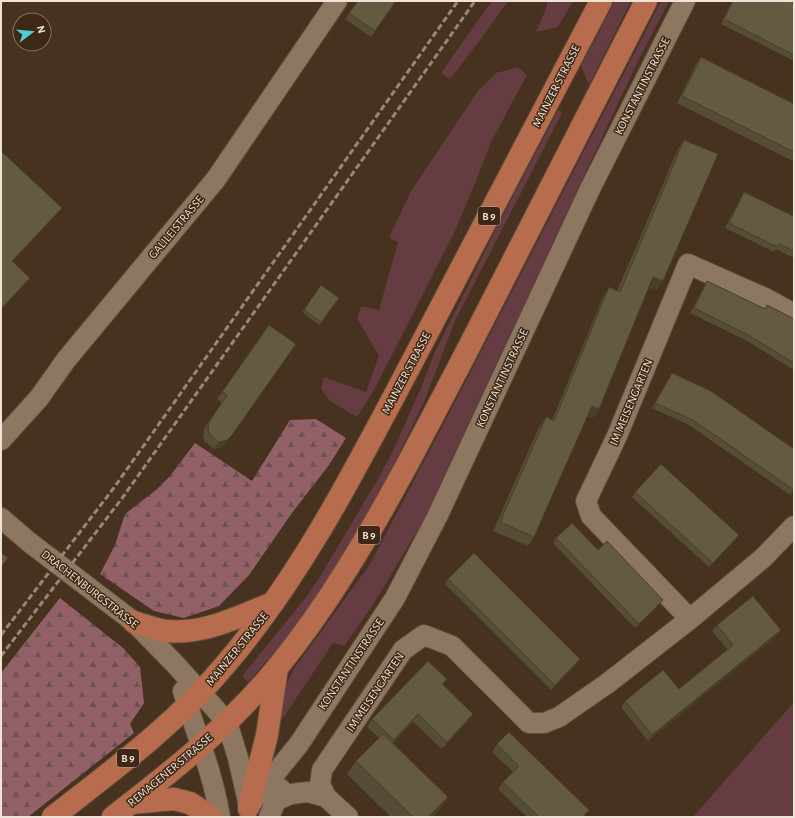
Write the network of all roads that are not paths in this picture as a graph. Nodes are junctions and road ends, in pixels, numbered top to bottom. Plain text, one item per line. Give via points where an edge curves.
1 (337, 1) edge
2 (601, 1) edge
3 (646, 1) edge
4 (685, 1) edge
5 (794, 314) edge
6 (1, 440) edge
7 (1, 518) edge
8 (794, 526) edge
9 (273, 603) junction
10 (690, 619) junction
11 (134, 622) junction
12 (277, 668) junction
13 (194, 699) junction
14 (227, 722) junction
15 (202, 744) junction
16 (299, 744) junction
17 (326, 797) junction
18 (131, 802) junction
19 (273, 809) edge
20 (248, 812) edge
21 (53, 817) edge
22 (112, 817) edge
23 (211, 817) edge
24 (220, 817) edge
25 (348, 817) edge

1 - 6 street, GALILEISTRASSE via 216,179 66,360 39,398
2 - 9 main road, MAINZER STRASSE / B 9 via 335,507
3 - 12 main road, B 9 via 446,392 373,527 320,611
4 - 16 street, KONSTANTINSTRASSE via 590,189 437,517 395,598
5 - 10 street, IM MEISENGARTEN via 767,299 688,264 617,436 586,501 591,516
7 - 11 street, DRACHENBURGSTRASSE
8 - 10 street, IM MEISENGARTEN via 763,558
9 - 11 main road via 200,630 166,631
9 - 13 main road, MAINZER STRASSE / B 9 via 225,666
10 - 17 street, IM MEISENGARTEN via 608,683 559,717 544,723 529,723 452,646 424,635 403,650 322,770 320,784
11 - 13 street, DRACHENBURGSTRASSE via 175,664
12 - 14 main road, B 9
12 - 20 main road via 267,736
13 - 14 street, MAINZER STRASSE
13 - 15 street
13 - 21 main road, B 9 via 150,740
14 - 15 main road, REMAGENER STRASSE / B 9
14 - 20 street, MAINZER STRASSE via 238,758
15 - 18 main road, REMAGENER STRASSE / B 9
15 - 24 street
16 - 19 street, KONSTANTINSTRASSE
16 - 20 street, KONSTANTINSTRASSE
17 - 19 street via 308,792 292,794
17 - 25 street
18 - 22 main road, REMAGENER STRASSE / B 9
18 - 23 main road via 174,799 190,803

